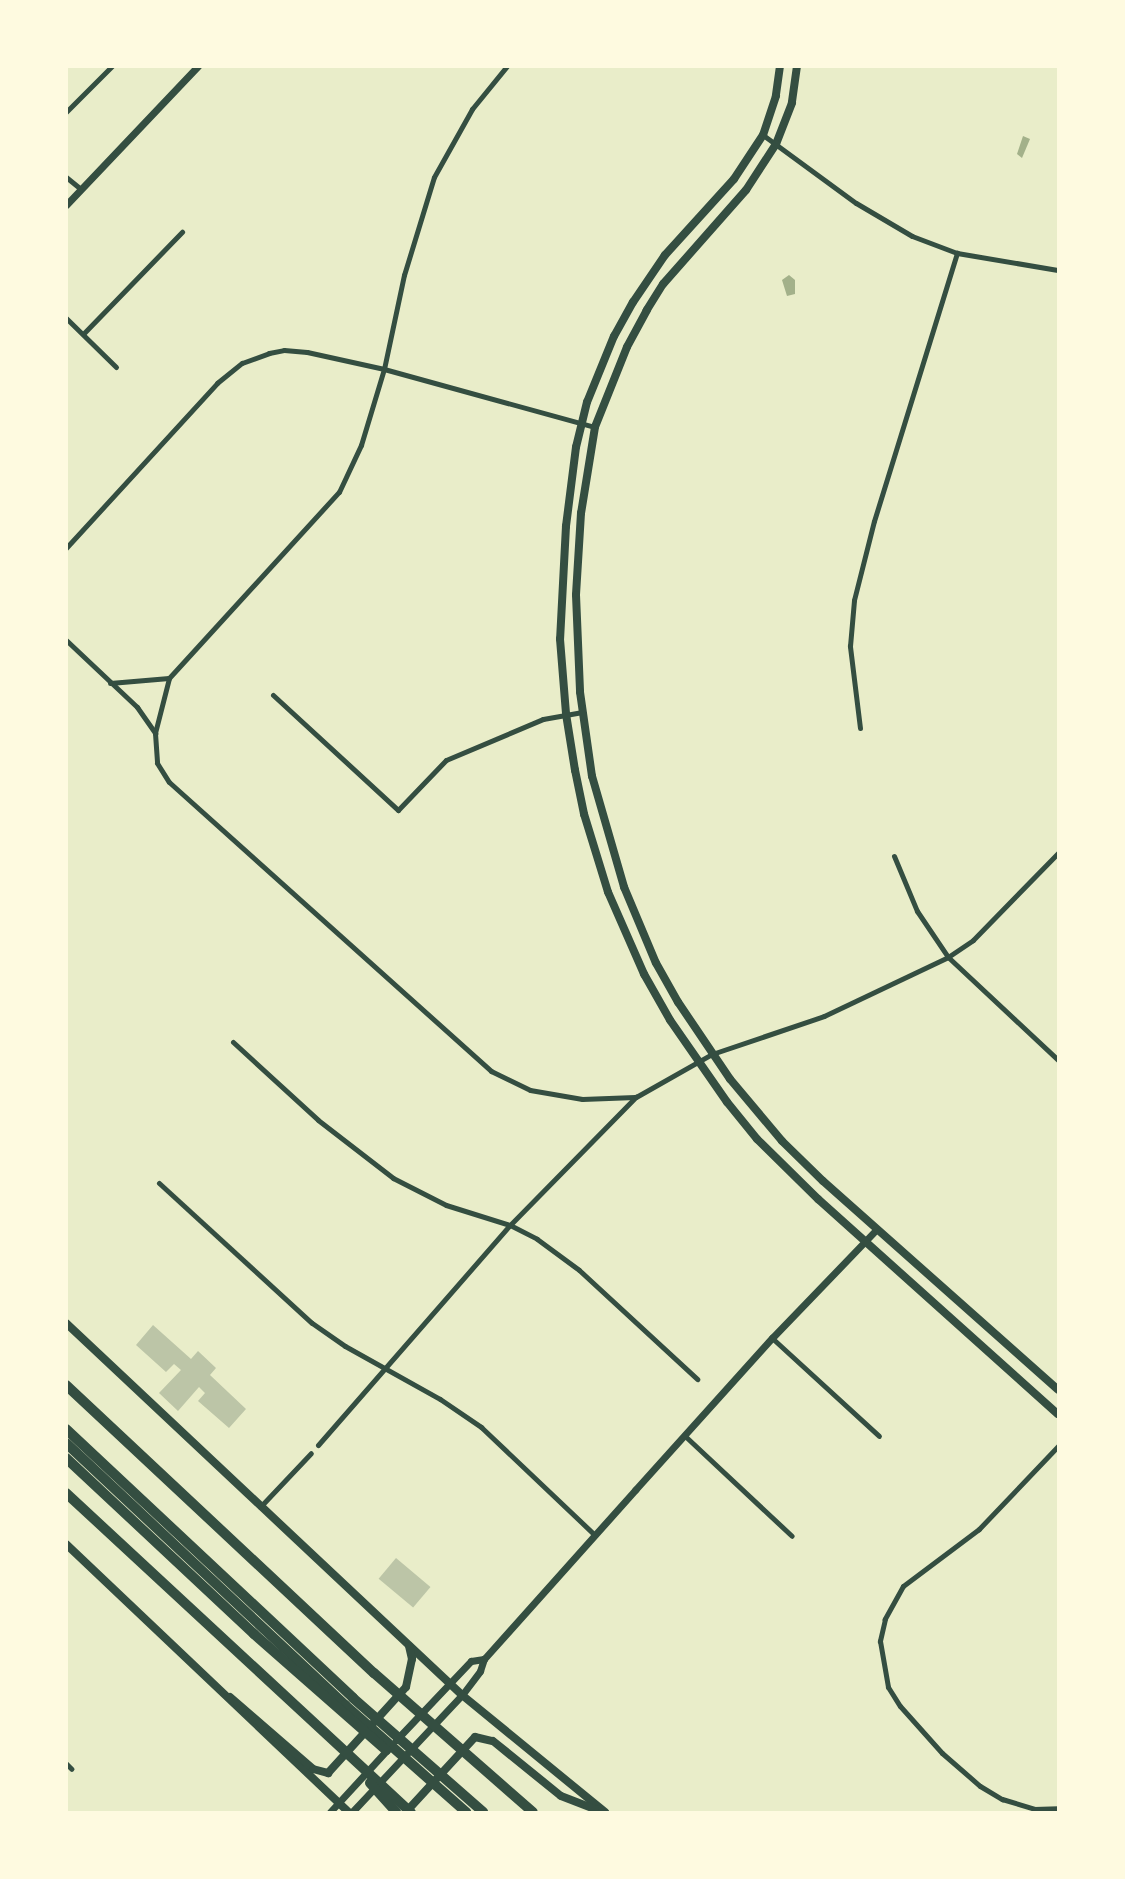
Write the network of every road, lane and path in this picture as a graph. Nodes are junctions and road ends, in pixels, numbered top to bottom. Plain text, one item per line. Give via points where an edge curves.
1 (112, 66) edge
2 (198, 66) edge
3 (507, 66) edge
4 (780, 66) edge
5 (797, 66) edge
6 (66, 113) edge
7 (763, 135) junction
8 (776, 144) junction
9 (66, 177) edge
10 (81, 189) junction
11 (66, 205) edge
12 (182, 232) dead end
13 (957, 253) junction
14 (1059, 270) edge
15 (633, 302) junction
16 (647, 310) junction
17 (66, 318) edge
18 (84, 333) junction
19 (116, 367) dead end
20 (384, 369) junction
21 (582, 422) junction
22 (595, 427) junction
23 (66, 548) edge
24 (66, 640) edge
25 (169, 678) junction
26 (110, 683) junction
27 (273, 695) dead end
28 (582, 712) junction
29 (566, 714) junction
30 (860, 727) dead end
31 (155, 733) junction
32 (1059, 853) edge
33 (894, 856) dead end
34 (624, 887) junction
35 (608, 892) junction
36 (948, 957) junction
37 (233, 1042) dead end
38 (712, 1054) junction
39 (1059, 1059) edge
40 (696, 1061) junction
41 (636, 1097) junction
42 (159, 1183) dead end
43 (509, 1225) junction
44 (876, 1230) junction
45 (865, 1242) junction
46 (66, 1323) edge
47 (772, 1338) junction
48 (1004, 1342) junction
49 (992, 1355) junction
50 (387, 1367) junction
51 (697, 1379) dead end
52 (66, 1385) edge
53 (1059, 1390) edge
54 (1059, 1414) edge
55 (66, 1429) edge
56 (685, 1436) junction
57 (879, 1436) dead end
58 (66, 1443) edge
59 (318, 1445) dead end
60 (1059, 1446) edge
61 (312, 1453) dead end
62 (66, 1458) edge
63 (66, 1493) edge
64 (260, 1507) junction
65 (595, 1535) junction
66 (792, 1536) dead end
67 (66, 1544) edge
68 (408, 1645) junction
69 (484, 1659) junction
70 (195, 1669) junction
71 (450, 1683) junction
72 (462, 1695) junction
73 (346, 1704) junction
74 (342, 1751) junction
75 (66, 1763) edge
76 (72, 1769) dead end
77 (338, 1803) junction
78 (457, 1804) edge
79 (1059, 1808) edge
80 (330, 1812) edge
81 (350, 1812) edge
82 (396, 1812) edge
83 (406, 1812) edge
84 (411, 1812) edge
85 (466, 1812) edge
86 (482, 1812) edge
87 (533, 1812) edge
88 (605, 1812) edge

1 - 6 street
2 - 10 street
3 - 20 street via 472,109 434,177 404,275
4 - 7 main road
5 - 8 main road via 789,113
7 - 8 street
7 - 15 main road via 734,179 665,255
8 - 13 street via 912,236
8 - 16 main road via 746,190 663,284
9 - 10 street
10 - 11 street
12 - 18 street
13 - 14 street
13 - 30 street via 854,600 850,648
15 - 16 main road
15 - 21 main road via 598,372
16 - 22 main road
17 - 18 street
18 - 19 street
20 - 21 street
20 - 23 street via 284,350 242,363 218,383
20 - 25 street via 361,444 339,492
21 - 22 street
21 - 29 main road via 566,526 560,639
22 - 28 main road via 581,513 576,595
24 - 26 street
25 - 26 street
25 - 31 street
26 - 31 street via 137,707
27 - 29 street via 398,810 446,760 543,719
28 - 29 street
28 - 34 main road via 592,776
29 - 35 main road via 584,814
31 - 41 street via 157,763 169,782 491,1071 530,1090 582,1099
32 - 36 street via 973,940
33 - 36 street via 918,911
34 - 35 main road
34 - 38 main road via 656,963
35 - 40 main road via 644,974
36 - 38 street via 824,1016
36 - 39 street
37 - 43 street via 318,1120 393,1178 446,1205
38 - 40 street
38 - 44 main road via 782,1141
40 - 41 street
40 - 45 main road via 757,1139
41 - 43 street
42 - 50 street via 312,1323
43 - 50 street
43 - 51 street via 579,1270
44 - 45 street
44 - 48 main road
45 - 47 street
45 - 49 main road
46 - 64 main road
47 - 56 street
47 - 57 street
48 - 49 main road
48 - 53 main road
49 - 54 main road
50 - 59 street
50 - 65 street via 481,1427
52 - 87 highway via 374,1673
55 - 73 highway
56 - 65 street
56 - 66 street
58 - 73 highway
60 - 79 street via 979,1528 903,1586 889,1609 880,1641 888,1687 942,1753 1002,1799 1034,1809
61 - 64 street
62 - 73 highway
63 - 74 highway
64 - 68 main road
65 - 69 street
67 - 70 main road
68 - 70 main road via 412,1659 407,1687 328,1773 313,1769 261,1720
68 - 71 main road
69 - 71 street via 471,1661
69 - 72 street
70 - 77 main road
71 - 72 main road
71 - 77 street
72 - 81 street
72 - 88 main road
73 - 78 highway
74 - 82 highway
74 - 84 highway
75 - 76 street
77 - 80 street
77 - 81 main road
78 - 85 highway
78 - 86 highway
83 - 88 main road via 475,1737 493,1741 561,1797

